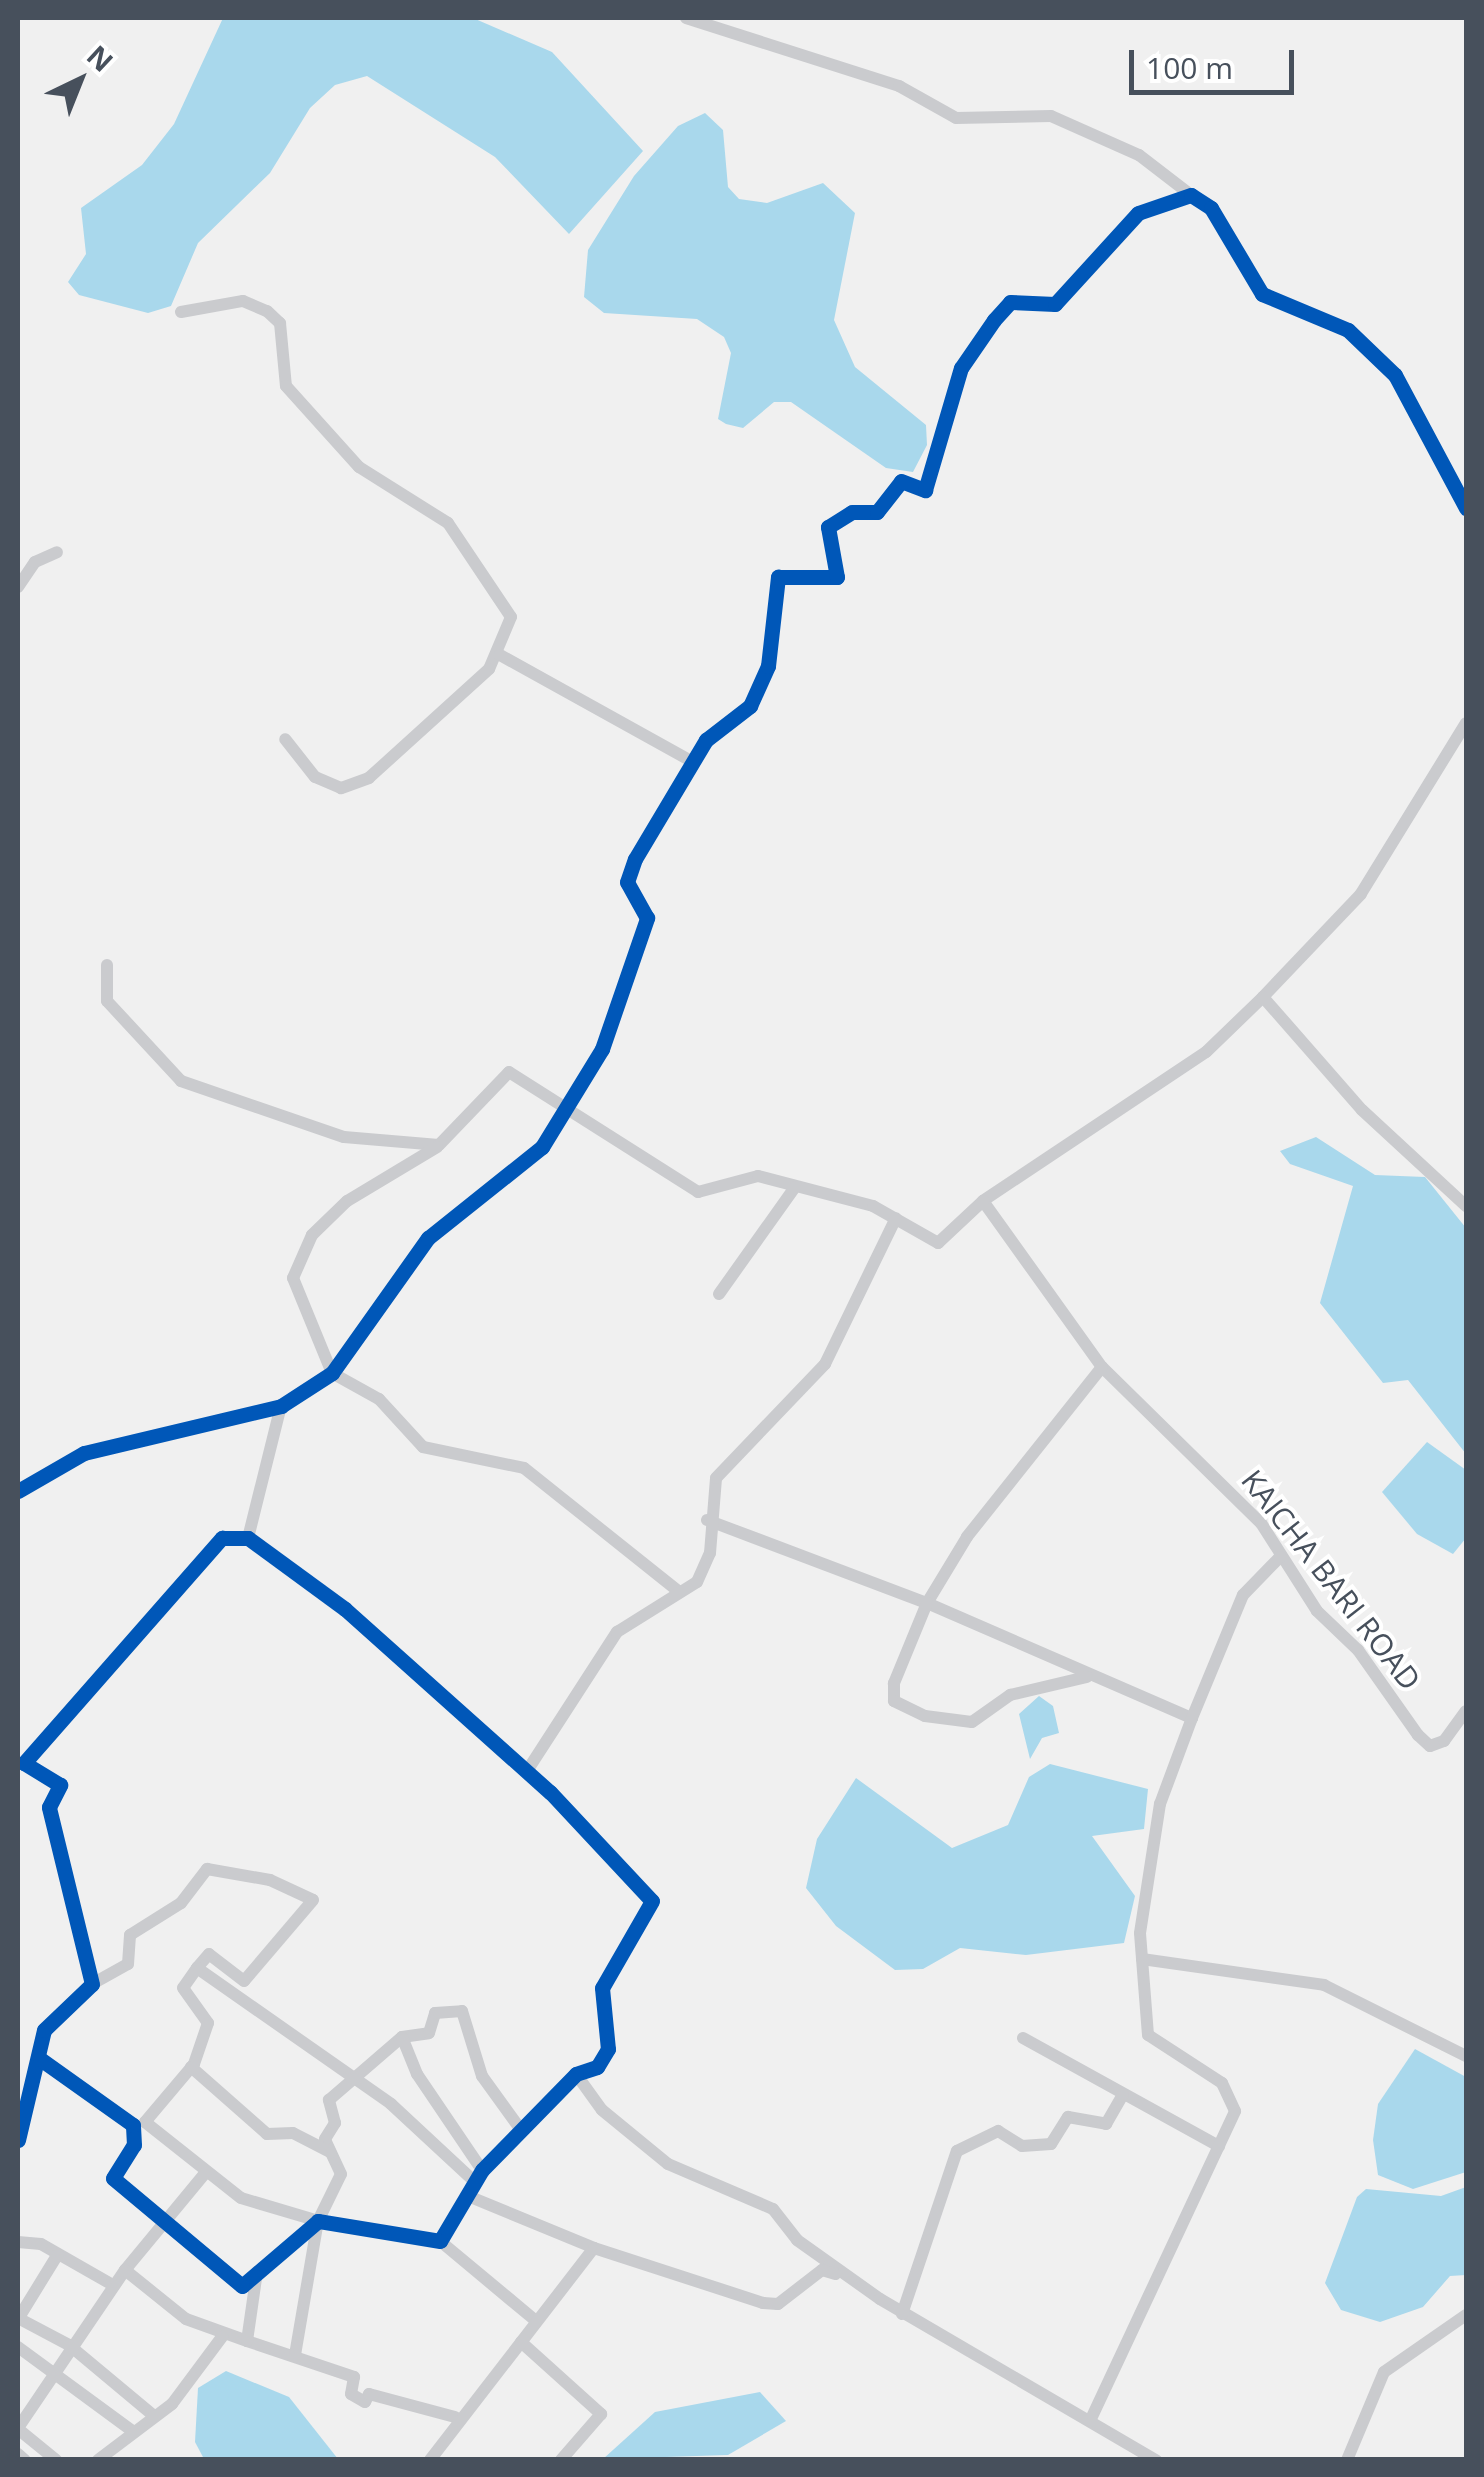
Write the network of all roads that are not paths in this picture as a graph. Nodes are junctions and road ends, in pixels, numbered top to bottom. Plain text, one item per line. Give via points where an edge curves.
1 (686, 18) edge
2 (1191, 196) junction
3 (181, 312) dead end
4 (1466, 508) edge
5 (57, 552) dead end
6 (18, 588) edge
7 (500, 655) junction
8 (1466, 723) edge
9 (285, 739) dead end
10 (693, 762) junction
11 (107, 965) dead end
12 (1263, 997) junction
13 (568, 1110) junction
14 (439, 1146) junction
15 (794, 1188) junction
16 (984, 1201) junction
17 (1466, 1206) edge
18 (896, 1218) junction
19 (719, 1294) dead end
20 (1102, 1367) junction
21 (332, 1372) junction
22 (281, 1406) junction
23 (18, 1492) edge
24 (707, 1520) junction
25 (248, 1538) junction
26 (1280, 1557) junction
27 (678, 1590) junction
28 (926, 1603) junction
29 (1087, 1677) junction
30 (1466, 1711) edge
31 (1192, 1718) junction
32 (21, 1762) edge
33 (527, 1771) junction
34 (1142, 1958) junction
35 (197, 1968) junction
36 (92, 1984) junction
37 (402, 2036) junction
38 (1023, 2038) dead end
39 (1466, 2056) edge
40 (40, 2059) junction
41 (191, 2067) junction
42 (576, 2074) junction
43 (351, 2078) junction
44 (1123, 2094) junction
45 (138, 2123) junction
46 (521, 2130) junction
47 (18, 2140) edge
48 (1219, 2146) junction
49 (330, 2152) junction
50 (206, 2172) junction
51 (479, 2176) junction
52 (468, 2196) junction
53 (318, 2220) junction
54 (161, 2226) junction
55 (440, 2241) junction
56 (18, 2242) edge
57 (594, 2248) junction
58 (58, 2254) junction
59 (125, 2270) junction
60 (257, 2272) junction
61 (848, 2278) junction
62 (113, 2285) junction
63 (902, 2314) junction
64 (1466, 2315) edge
65 (18, 2319) edge
66 (536, 2321) junction
67 (222, 2337) junction
68 (247, 2341) junction
69 (521, 2342) junction
70 (69, 2346) junction
71 (18, 2347) edge
72 (295, 2354) junction
73 (55, 2372) junction
74 (153, 2415) junction
75 (455, 2417) junction
76 (1090, 2421) junction
77 (18, 2429) edge
78 (131, 2430) junction
79 (18, 2454) edge
80 (24, 2460) edge
81 (56, 2460) edge
82 (98, 2460) edge
83 (430, 2460) edge
84 (561, 2460) edge
85 (1156, 2460) edge
86 (1346, 2460) edge

1 - 2 street via 899,86 956,118 1051,116 1138,155
2 - 4 street via 1212,208 1262,294 1348,330 1396,375
2 - 10 street via 1167,196 1138,213 1055,304 1010,302 994,320 960,368 925,490 900,481 877,512 852,512 828,527 837,577 791,584 778,577 768,666 750,706
3 - 7 street via 243,301 280,322 286,386 359,467 448,523 492,581 511,618
5 - 6 street via 35,562
7 - 9 street via 369,778 341,788 315,777
7 - 10 street
8 - 12 street via 1361,894
10 - 13 street via 626,882 647,918 602,1049
11 - 14 street via 107,1001 181,1081 344,1137
12 - 16 street via 1206,1052
12 - 17 street via 1351,1098
13 - 14 street via 509,1072
13 - 15 street via 698,1192 758,1176
13 - 21 street via 542,1147 428,1238
14 - 21 street via 347,1201 312,1236 292,1278
15 - 18 street
15 - 19 street
16 - 18 street via 948,1242
16 - 20 street, KAICHA BARI ROAD
18 - 24 street via 824,1364 716,1478
20 - 26 street, KAICHA BARI ROAD via 1261,1523
20 - 28 street via 967,1536
21 - 22 street
21 - 27 street via 379,1399 423,1447 524,1468
22 - 23 street via 84,1453
22 - 25 street
24 - 27 street via 710,1553 697,1582
24 - 28 street
25 - 32 street via 222,1538
25 - 33 street via 345,1609
26 - 30 street, KAICHA BARI ROAD via 1430,1746
26 - 31 street via 1243,1595
27 - 33 street via 617,1632
28 - 29 street
28 - 29 street via 894,1683 894,1701 925,1716 972,1722 1010,1695
29 - 31 street
31 - 34 street via 1160,1804
32 - 36 street via 60,1784 49,1807
33 - 42 street via 652,1901 602,1988 608,2049 597,2067
34 - 39 street via 1324,1985
34 - 48 street via 1148,2036 1234,2101
35 - 36 street via 209,1954 244,1981 313,1900 240,1870 207,1869 180,1904 130,1935 128,1964
35 - 41 street via 182,1988 208,2023
35 - 43 street
36 - 40 street via 44,2030
37 - 43 street
37 - 46 street via 429,2033 434,2013 462,2012 482,2076
37 - 51 street via 416,2074
38 - 44 street
40 - 45 street
40 - 47 street
41 - 45 street
41 - 49 street via 267,2134 293,2132
42 - 46 street
42 - 61 street via 652,2152 721,2193 773,2210
43 - 49 street via 329,2100
43 - 51 street
44 - 48 street
44 - 63 street via 1106,2124 1068,2117 1051,2144 1022,2146 998,2132 957,2151
45 - 50 street
45 - 54 street via 134,2145 113,2178
46 - 51 street
48 - 76 street
49 - 53 street via 341,2174
50 - 53 street via 241,2198
50 - 54 street
51 - 52 street
52 - 55 street
52 - 57 street
53 - 55 street
53 - 60 street
53 - 72 street
54 - 59 street
54 - 60 street via 242,2286
55 - 66 street
56 - 58 street
57 - 61 street via 763,2303 778,2304 822,2270
57 - 66 street
58 - 62 street
58 - 65 street
59 - 62 street
59 - 67 street
60 - 68 street
61 - 63 street
62 - 70 street
63 - 76 street
64 - 86 street via 1384,2372
65 - 70 street
66 - 69 street
67 - 68 street
67 - 74 street via 186,2390
68 - 72 street
69 - 75 street
69 - 84 street via 602,2414
70 - 73 street
70 - 74 street
71 - 73 street
72 - 75 street via 354,2376 351,2394 364,2402 369,2394
73 - 77 street
73 - 78 street
74 - 78 street
75 - 83 street
76 - 85 street
77 - 81 street
78 - 82 street
79 - 80 street

